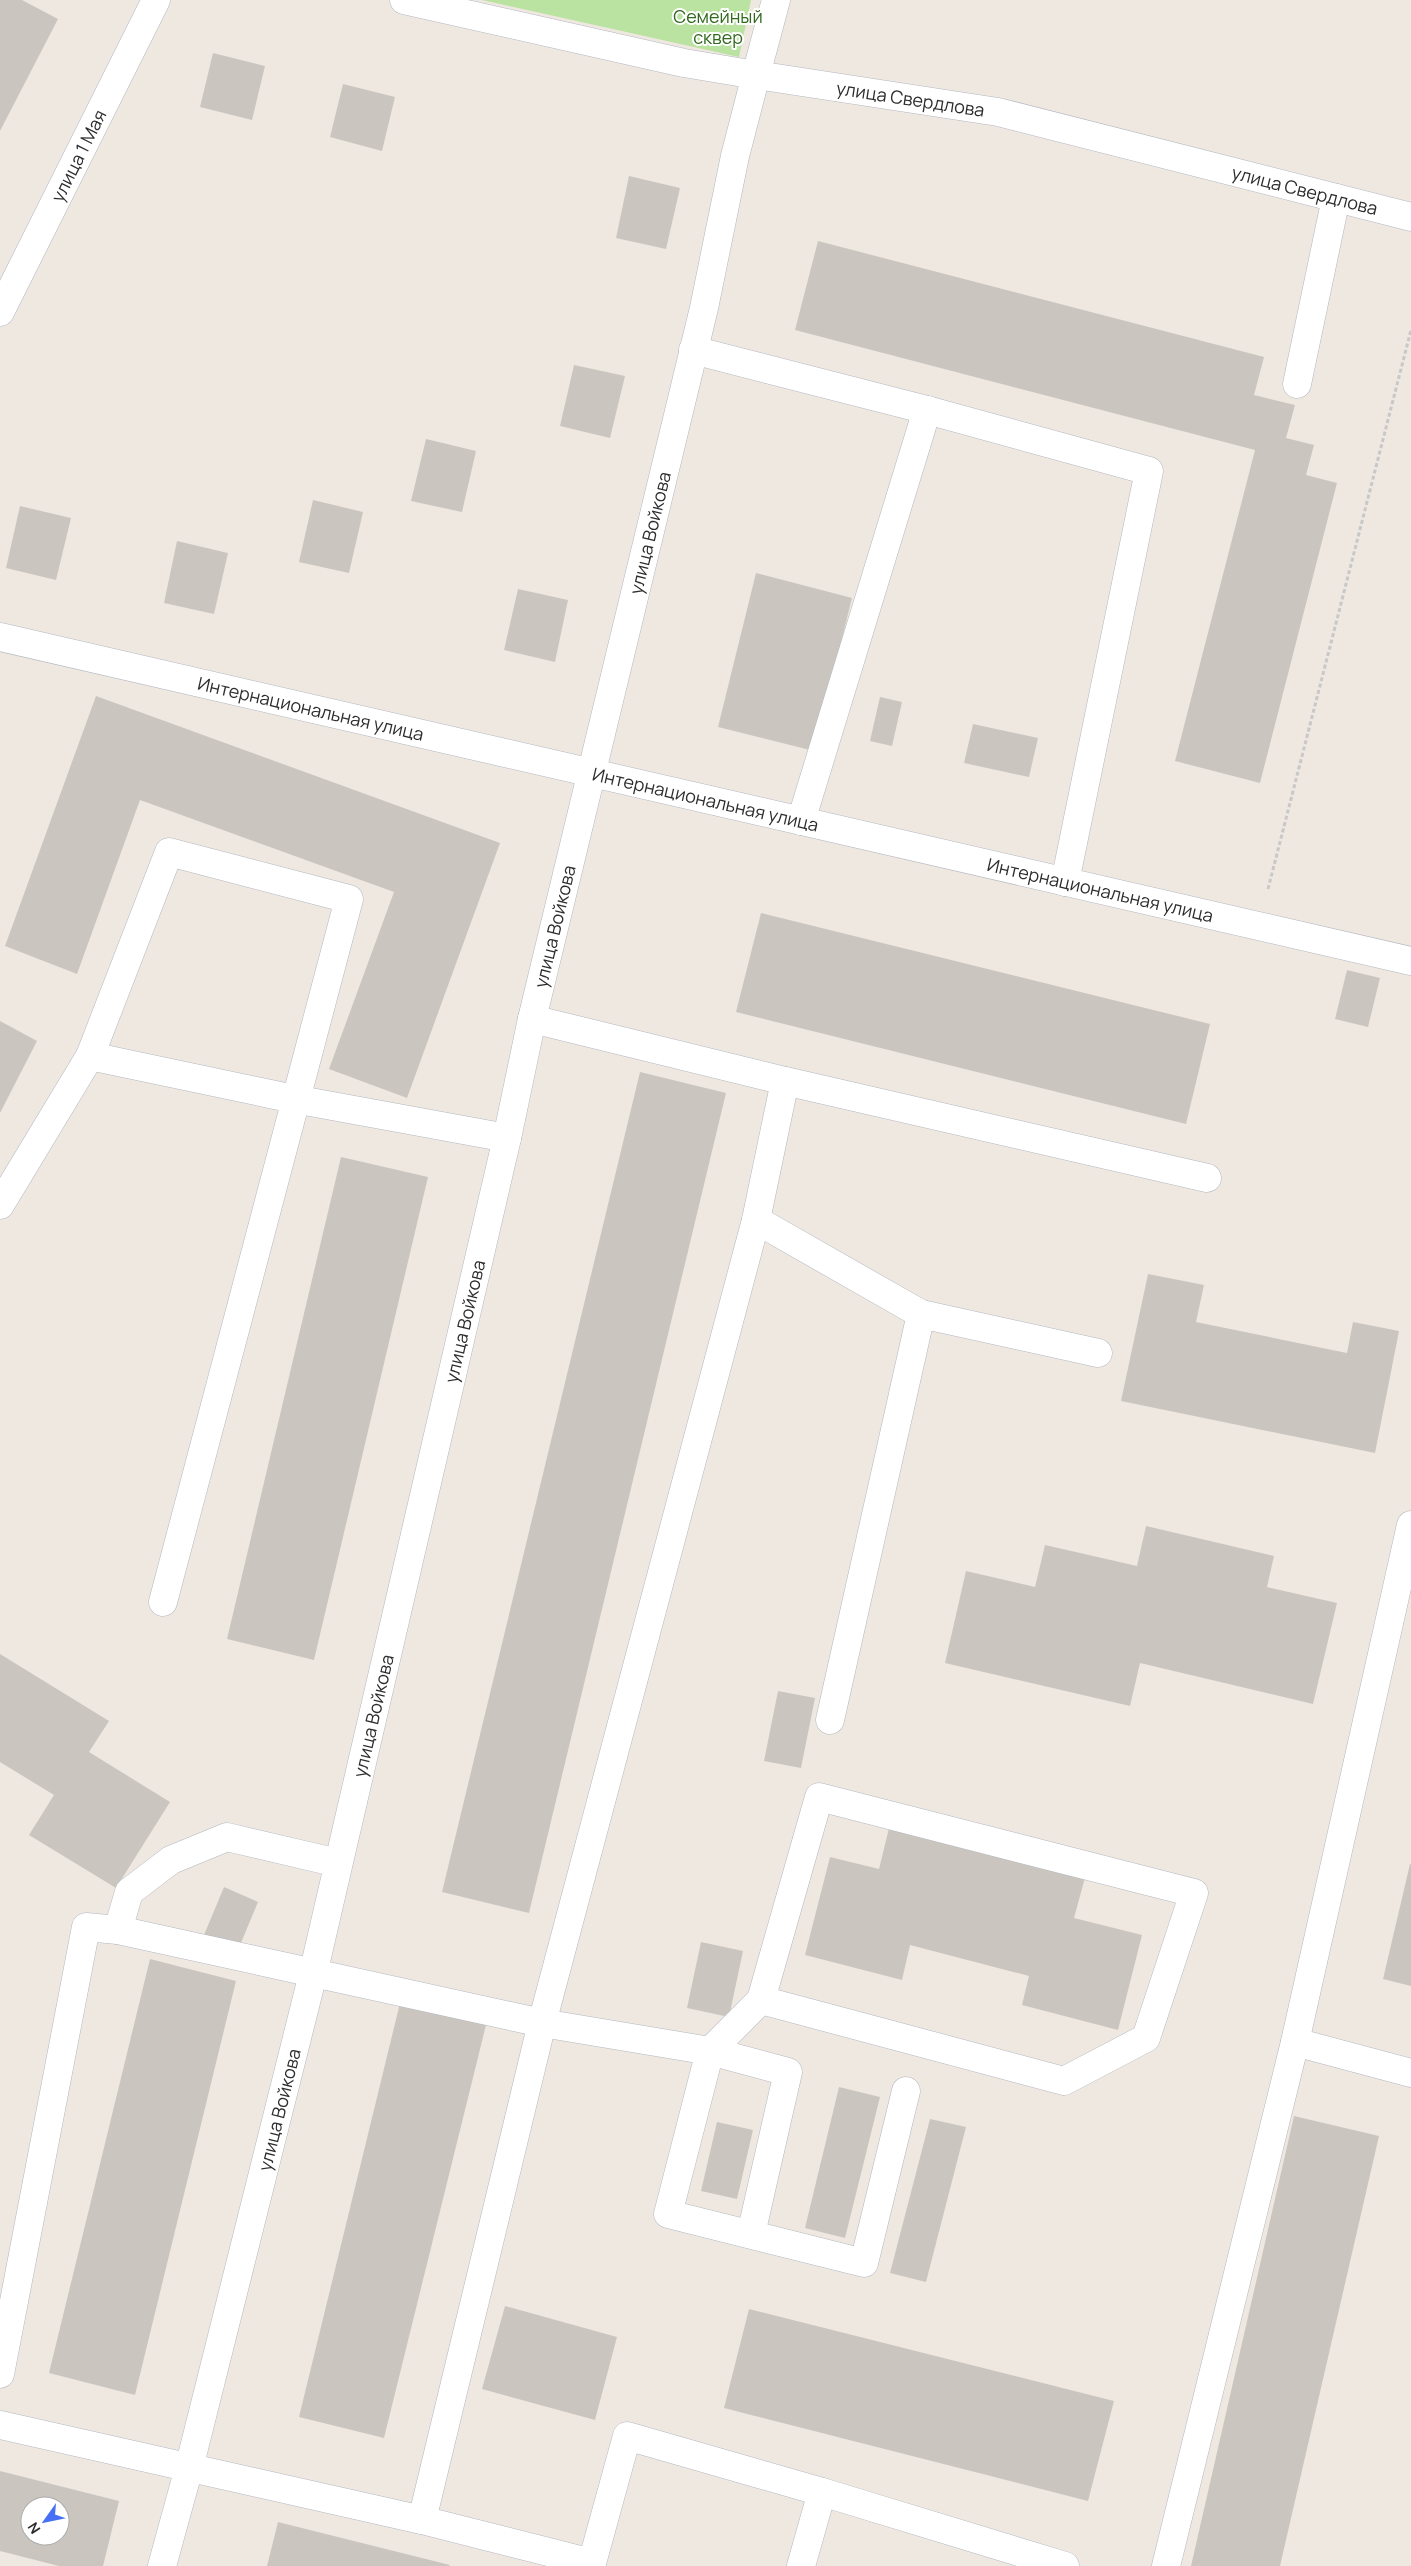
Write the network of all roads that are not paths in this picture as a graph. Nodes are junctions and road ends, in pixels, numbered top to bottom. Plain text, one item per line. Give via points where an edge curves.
1 (156, 0) edge
2 (404, 0) edge
3 (776, 0) edge
4 (756, 75) junction
5 (1336, 198) junction
6 (1411, 217) edge
7 (0, 312) edge
8 (693, 350) junction
9 (1297, 384) dead end
10 (927, 410) junction
11 (0, 636) edge
12 (590, 772) junction
13 (801, 821) junction
14 (1065, 882) junction
15 (1411, 961) edge
16 (532, 1019) junction
17 (90, 1056) junction
18 (784, 1081) junction
19 (294, 1099) junction
20 (507, 1138) junction
21 (1207, 1178) dead end
22 (0, 1205) edge
23 (756, 1220) junction
24 (921, 1314) junction
25 (1098, 1354) dead end
26 (1411, 1525) edge
27 (162, 1602) dead end
28 (830, 1720) dead end
29 (338, 1863) junction
30 (118, 1930) junction
31 (313, 1974) junction
32 (761, 2000) junction
33 (542, 2023) junction
34 (1296, 2042) junction
35 (710, 2051) junction
36 (1411, 2073) edge
37 (906, 2091) dead end
38 (752, 2234) junction
39 (0, 2374) edge
40 (0, 2425) edge
41 (189, 2468) junction
42 (822, 2492) junction
43 (422, 2520) junction
44 (598, 2564) edge
45 (162, 2566) edge
46 (801, 2566) edge
47 (1065, 2566) edge
48 (1166, 2566) edge

1 - 7 street, улица 1 Мая
2 - 4 street, улица Свердлова via 684,63
3 - 4 street, улица Войкова
4 - 5 street, улица Свердлова via 998,112
4 - 8 street, улица Войкова
5 - 6 street, улица Свердлова
5 - 9 street
8 - 10 street
8 - 12 street, улица Войкова
10 - 13 street
10 - 14 street via 1149,471
11 - 12 street, Интернациональная улица
12 - 13 street, Интернациональная улица
12 - 16 street, улица Войкова
13 - 14 street, Интернациональная улица
14 - 15 street, Интернациональная улица
16 - 18 street
16 - 20 street, улица Войкова
17 - 19 street
17 - 19 street via 170,852 349,899
17 - 22 street
18 - 21 street
18 - 23 street
19 - 20 street
19 - 27 street
20 - 29 street, улица Войкова
23 - 24 street
23 - 33 street
24 - 25 street
24 - 28 street
26 - 34 street
29 - 30 street via 227,1838 171,1860 129,1892
29 - 31 street, улица Войкова
30 - 31 street
30 - 39 street via 86,1927
31 - 33 street
31 - 41 street, улица Войкова
32 - 32 street via 819,1797 1194,1893 1146,2038 1064,2081
32 - 35 street
33 - 35 street
33 - 43 street
34 - 36 street
34 - 48 street
35 - 38 street via 788,2072
35 - 38 street via 668,2214
37 - 38 street via 864,2262
40 - 41 street
41 - 43 street
41 - 45 street, улица Войкова
42 - 44 street via 627,2436
42 - 46 street
42 - 47 street
43 - 44 street

